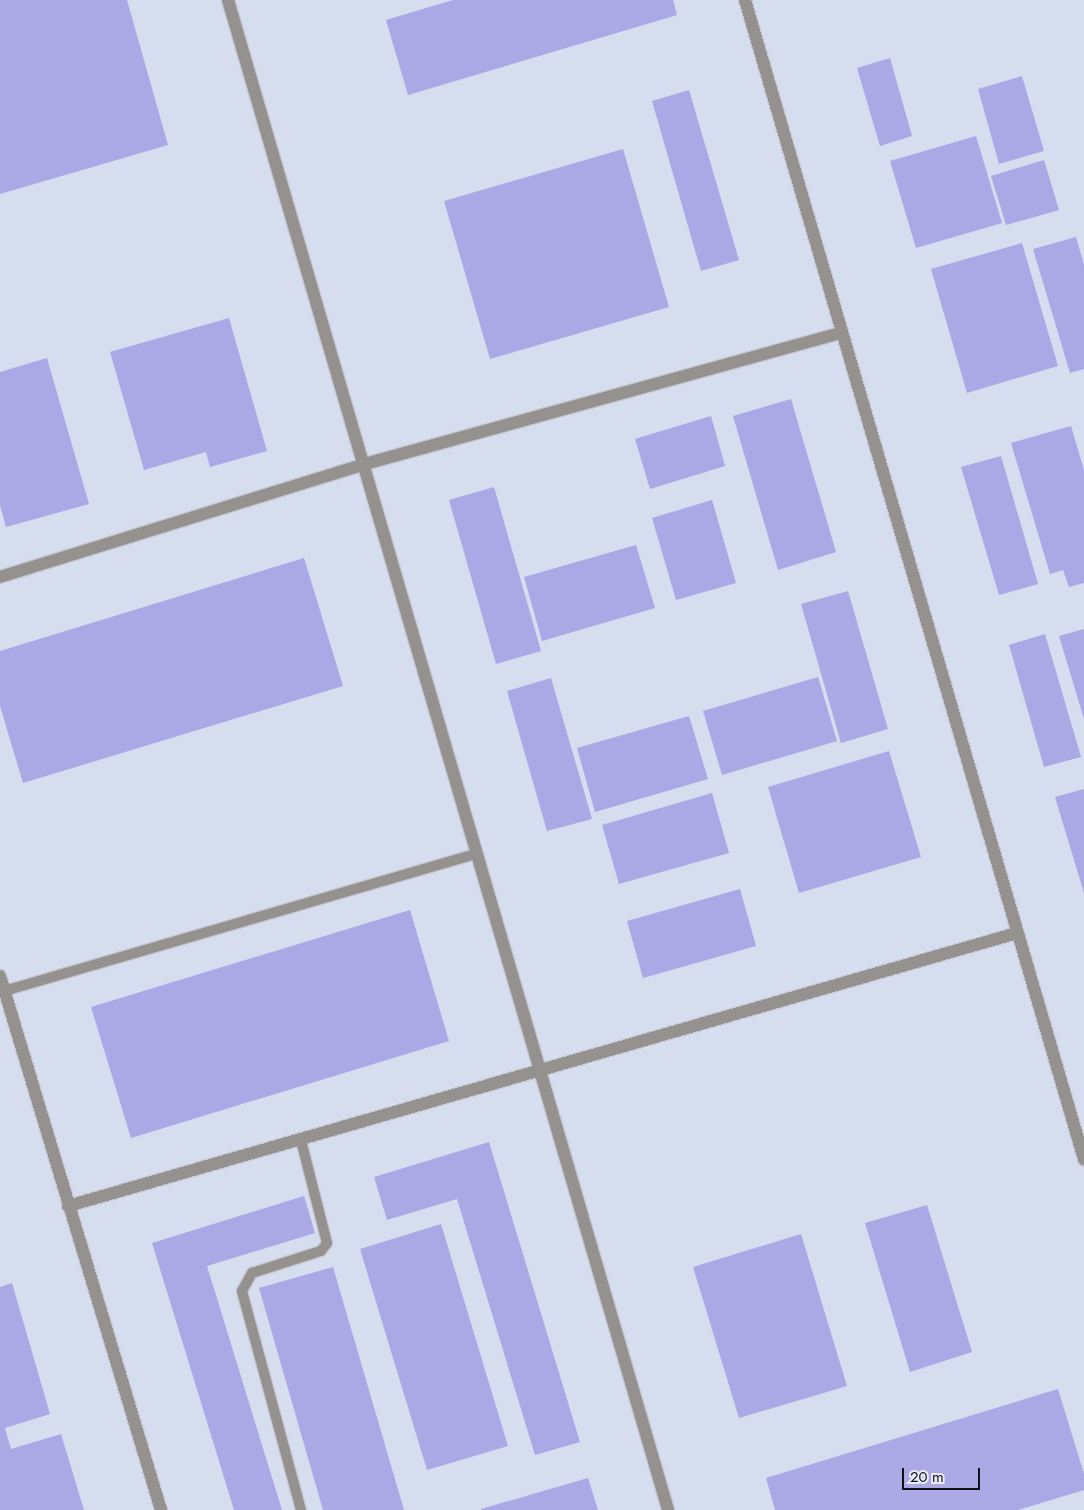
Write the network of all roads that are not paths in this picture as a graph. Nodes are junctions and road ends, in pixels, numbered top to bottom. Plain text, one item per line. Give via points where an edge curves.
1 (228, 0) edge
2 (745, 0) edge
3 (839, 333) junction
4 (361, 465) junction
5 (0, 577) edge
6 (475, 854) junction
7 (1017, 933) junction
8 (0, 976) edge
9 (4, 991) junction
10 (540, 1072) junction
11 (301, 1140) junction
12 (1084, 1159) edge
13 (68, 1206) junction
14 (161, 1510) edge
15 (301, 1510) edge
16 (668, 1510) edge

1 - 4 street
2 - 3 street
3 - 4 street
3 - 7 street
4 - 5 street
4 - 6 street
6 - 9 lane
6 - 10 street
7 - 10 street
7 - 12 street
8 - 9 street
9 - 13 street
10 - 11 street
10 - 16 street
11 - 13 street
11 - 15 lane via 327,1243 321,1251 252,1273 242,1291
13 - 14 street

